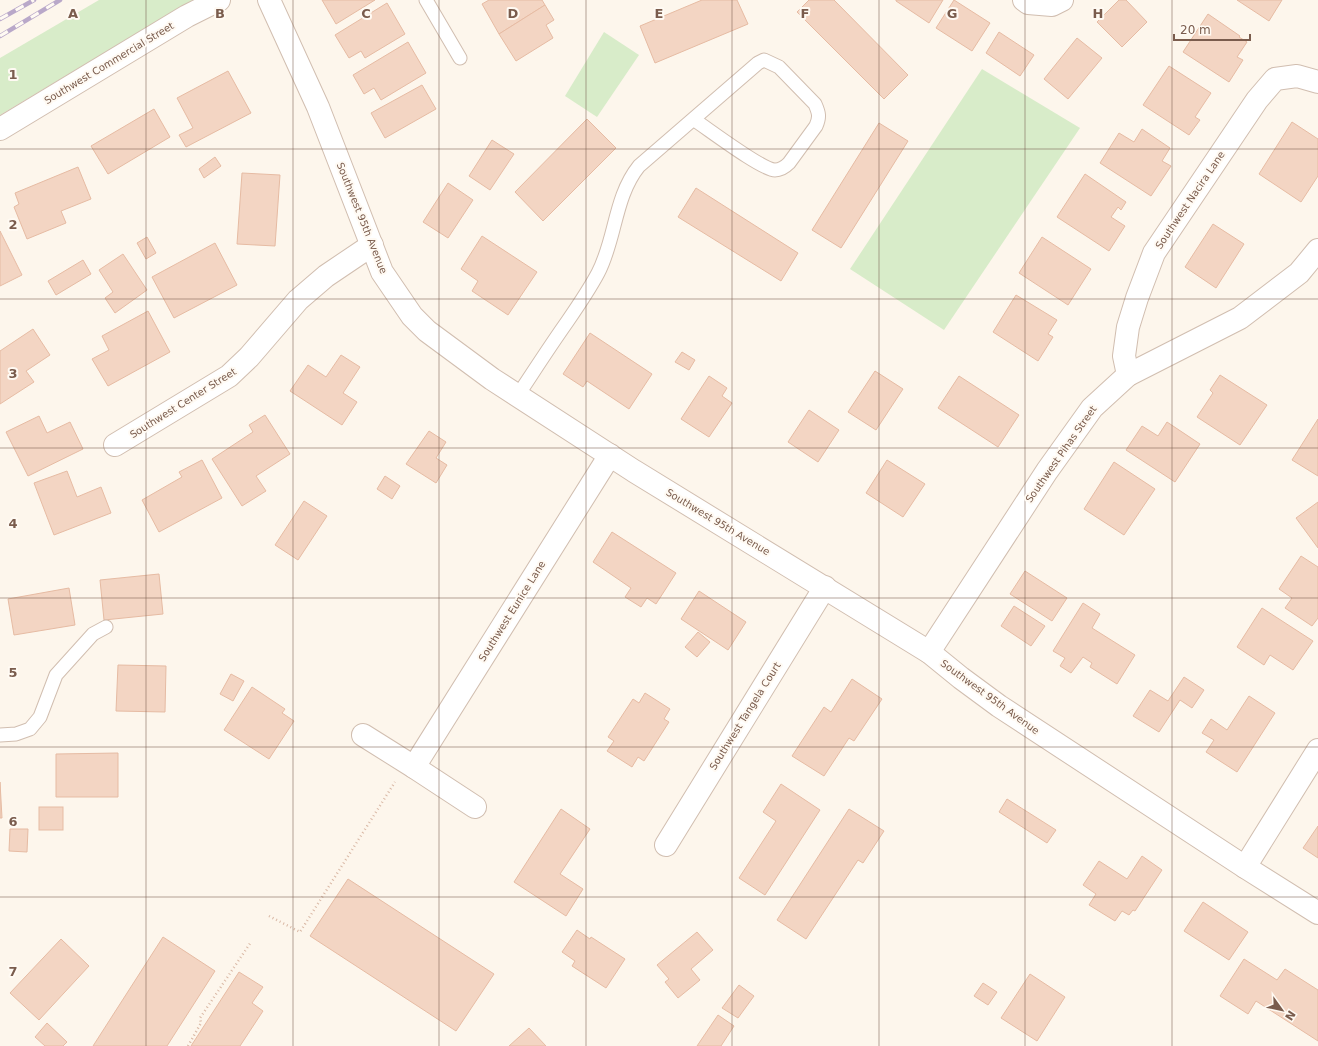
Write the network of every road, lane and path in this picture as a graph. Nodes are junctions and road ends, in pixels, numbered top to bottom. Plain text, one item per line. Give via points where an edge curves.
1 (219, 0) edge
2 (269, 0) edge
3 (426, 0) edge
4 (1024, 0) edge
5 (1062, 0) edge
6 (460, 58) dead end
7 (1318, 82) edge
8 (693, 119) junction
9 (0, 129) edge
10 (372, 245) junction
11 (1318, 250) edge
12 (1128, 375) junction
13 (518, 395) junction
14 (115, 445) dead end
15 (610, 454) junction
16 (825, 587) junction
17 (106, 627) dead end
18 (929, 652) junction
19 (0, 735) edge
20 (363, 735) dead end
21 (1318, 750) edge
22 (414, 767) junction
23 (475, 807) dead end
24 (666, 845) dead end
25 (1245, 867) junction
26 (1318, 913) edge
27 (269, 916) dead end
28 (251, 942) dead end
29 (188, 1046) edge

1 - 9 street, Southwest Commercial Street via 186,16
2 - 10 street, Southwest 95th Avenue via 318,107
3 - 6 lane
4 - 5 street via 1028,3 1052,6
7 - 12 street, Southwest Nacira Lane via 1297,76 1275,79 1257,100 1154,253 1128,327 1124,356
8 - 8 lane via 764,60 779,67 815,104 819,112 816,126 789,163 774,170 761,166
8 - 13 lane via 632,175 621,199 598,273
10 - 13 street, Southwest 95th Avenue via 382,272 412,316 427,331
10 - 14 street, Southwest Center Street via 321,280 298,300 229,376
11 - 12 street, Southwest Pihas Street via 1299,273 1240,318
12 - 18 street, Southwest Pihas Street via 1092,408 1047,471
13 - 15 street, Southwest 95th Avenue
15 - 16 street, Southwest 95th Avenue
15 - 22 street, Southwest Eunice Lane
16 - 18 street, Southwest 95th Avenue
16 - 24 street, Southwest Tangela Court
17 - 19 lane via 93,634 56,675 40,717 30,729 16,734
18 - 25 street, Southwest 95th Avenue via 999,706
20 - 22 street
21 - 25 street
22 - 23 street
22 - 27 path via 396,782 300,932
25 - 26 street, Southwest 95th Avenue
28 - 29 path via 200,1018 201,1023

